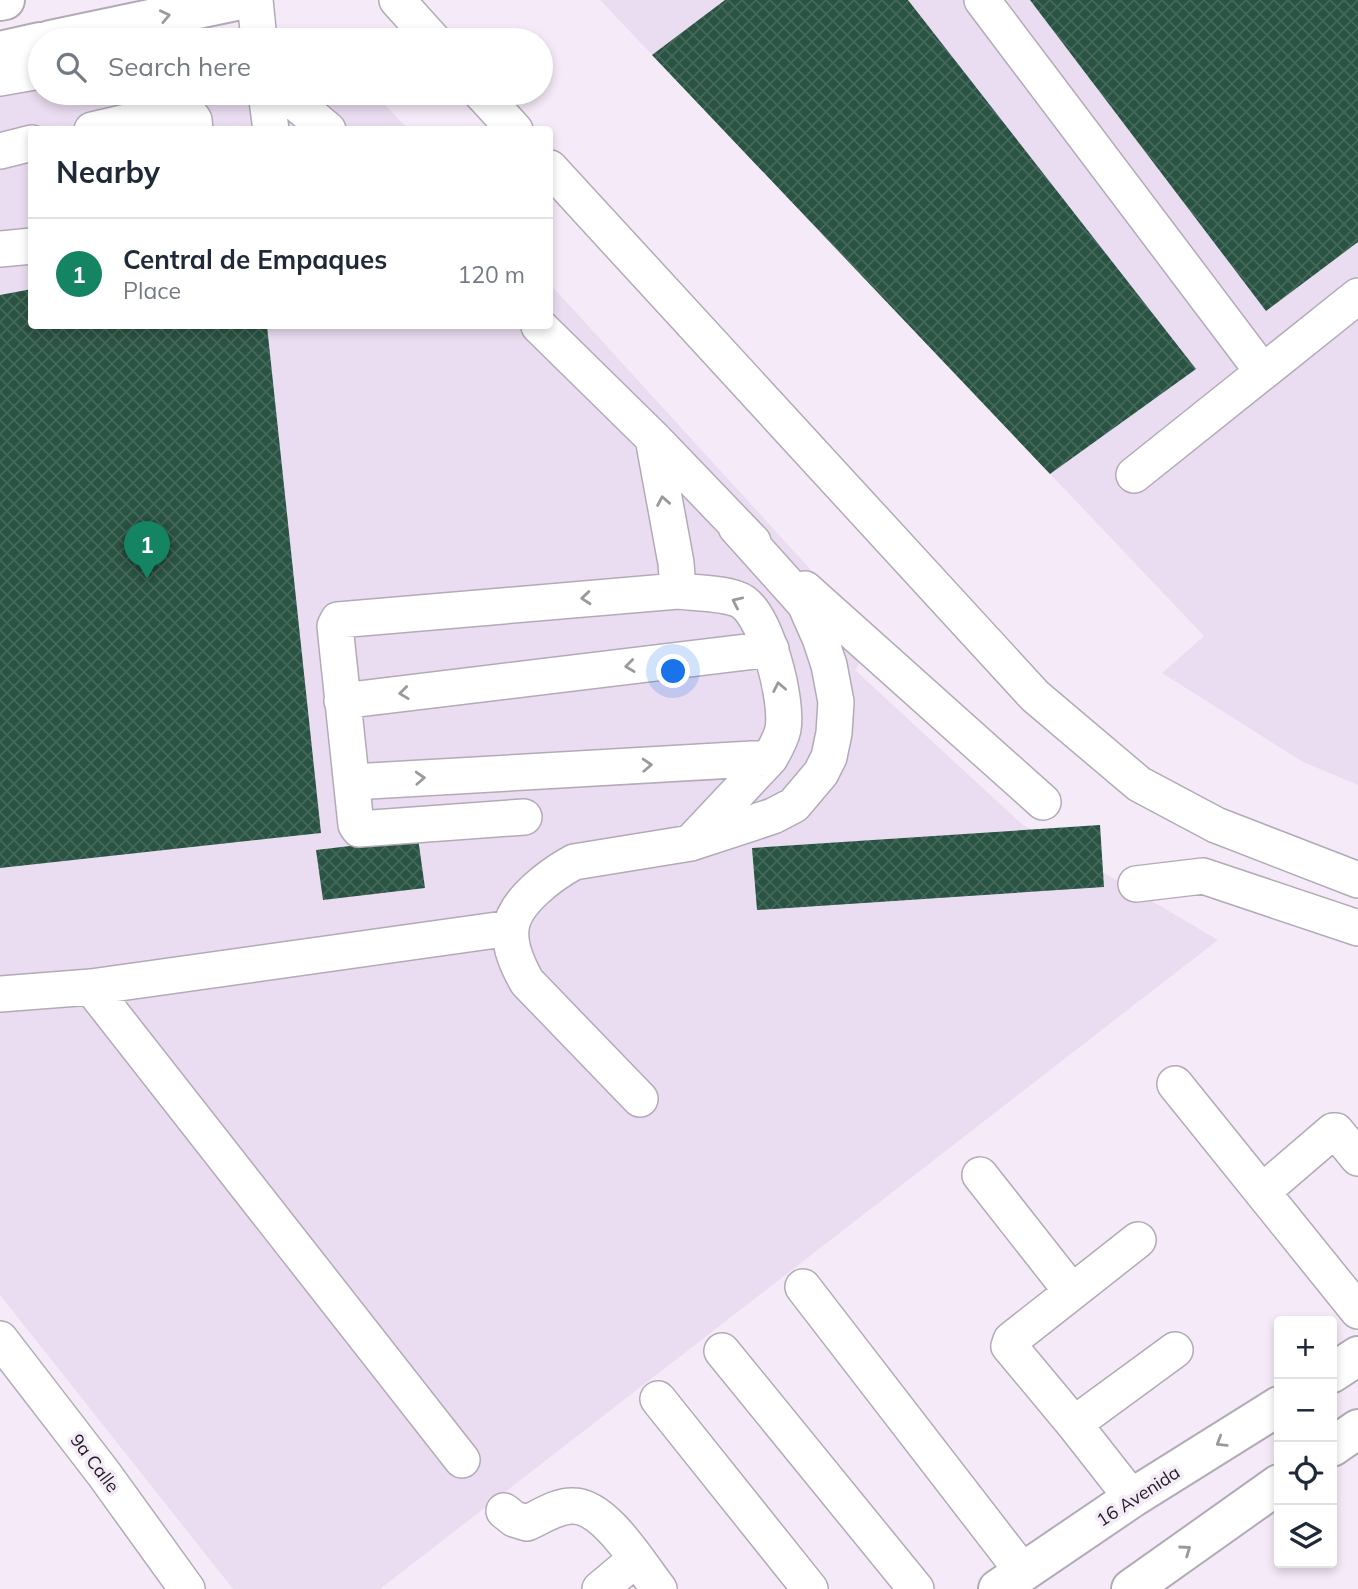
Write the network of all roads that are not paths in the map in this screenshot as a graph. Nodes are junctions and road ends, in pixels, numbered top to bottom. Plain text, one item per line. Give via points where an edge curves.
1 (241, 0) edge
2 (255, 0) edge
3 (397, 0) edge
4 (982, 0) edge
5 (107, 28) edge
6 (258, 28) edge
7 (422, 28) edge
8 (28, 45) edge
9 (0, 51) edge
10 (28, 73) edge
11 (0, 78) edge
12 (268, 105) edge
13 (298, 105) edge
14 (492, 105) edge
15 (109, 126) edge
16 (195, 126) edge
17 (270, 126) edge
18 (323, 126) edge
19 (511, 126) edge
20 (28, 145) edge
21 (0, 151) edge
22 (553, 171) edge
23 (28, 246) edge
24 (0, 249) edge
25 (1358, 296) edge
26 (542, 329) edge
27 (1263, 372) junction
28 (653, 438) junction
29 (1134, 475) dead end
30 (736, 527) junction
31 (678, 591) junction
32 (771, 649) junction
33 (342, 701) junction
34 (770, 758) junction
35 (352, 782) junction
36 (1043, 803) dead end
37 (524, 817) dead end
38 (691, 843) junction
39 (1358, 880) edge
40 (1136, 884) dead end
41 (510, 928) junction
42 (1358, 928) edge
43 (91, 987) junction
44 (0, 994) edge
45 (1175, 1084) dead end
46 (640, 1099) dead end
47 (1358, 1158) edge
48 (979, 1175) dead end
49 (1262, 1192) junction
50 (1138, 1240) dead end
51 (803, 1287) dead end
52 (1072, 1292) junction
53 (1358, 1311) edge
54 (0, 1339) edge
55 (1175, 1349) dead end
56 (722, 1351) dead end
57 (1358, 1356) edge
58 (1337, 1370) edge
59 (658, 1399) dead end
60 (1274, 1409) edge
61 (1074, 1424) junction
62 (1358, 1429) edge
63 (1337, 1444) edge
64 (462, 1460) dead end
65 (1274, 1488) edge
66 (1132, 1498) junction
67 (505, 1511) dead end
68 (636, 1559) junction
69 (1011, 1581) edge
70 (187, 1589) edge
71 (600, 1589) edge
72 (659, 1589) edge
73 (810, 1589) edge
74 (916, 1589) edge
75 (1131, 1589) edge

5 -> 1 main road
2 - 6 street
3 - 7 street
4 - 27 street
8 - 9 main road
10 - 11 street
12 - 17 street
13 - 18 street
14 - 19 street
15 - 16 street via 178,110 188,112
20 - 21 street
22 - 39 street via 1035,696 1139,784 1216,825
23 - 24 street
25 - 27 street
26 - 28 street
27 - 29 street
28 - 30 street
31 -> 28 street
30 - 36 street
30 - 38 street via 805,604 829,665 836,702 834,733 821,773 794,805
32 -> 31 street via 742,601
31 -> 33 street via 338,620
32 -> 33 street
34 -> 32 street via 784,726
33 - 35 street
35 -> 34 street
34 - 38 street
35 - 37 street via 359,829
38 - 41 street via 574,862 557,871 517,909
40 - 42 street via 1203,876
41 - 43 street
41 - 46 street via 517,964 527,982
43 - 44 street
43 - 64 street
45 - 49 street
47 - 49 street via 1333,1131
48 - 52 street
49 - 53 street
50 - 52 street
51 - 69 street
52 - 61 street via 1009,1346
54 - 70 street, 9a Calle
55 - 61 street
56 - 74 street
57 - 58 main road
59 - 73 street
60 -> 66 main road, 16 Avenida
61 - 66 street
62 - 63 main road
75 -> 65 main road
66 - 69 main road, 16 Avenida
67 - 68 street via 514,1520 527,1523 557,1509 574,1506 590,1510
68 - 71 street
68 - 72 street

